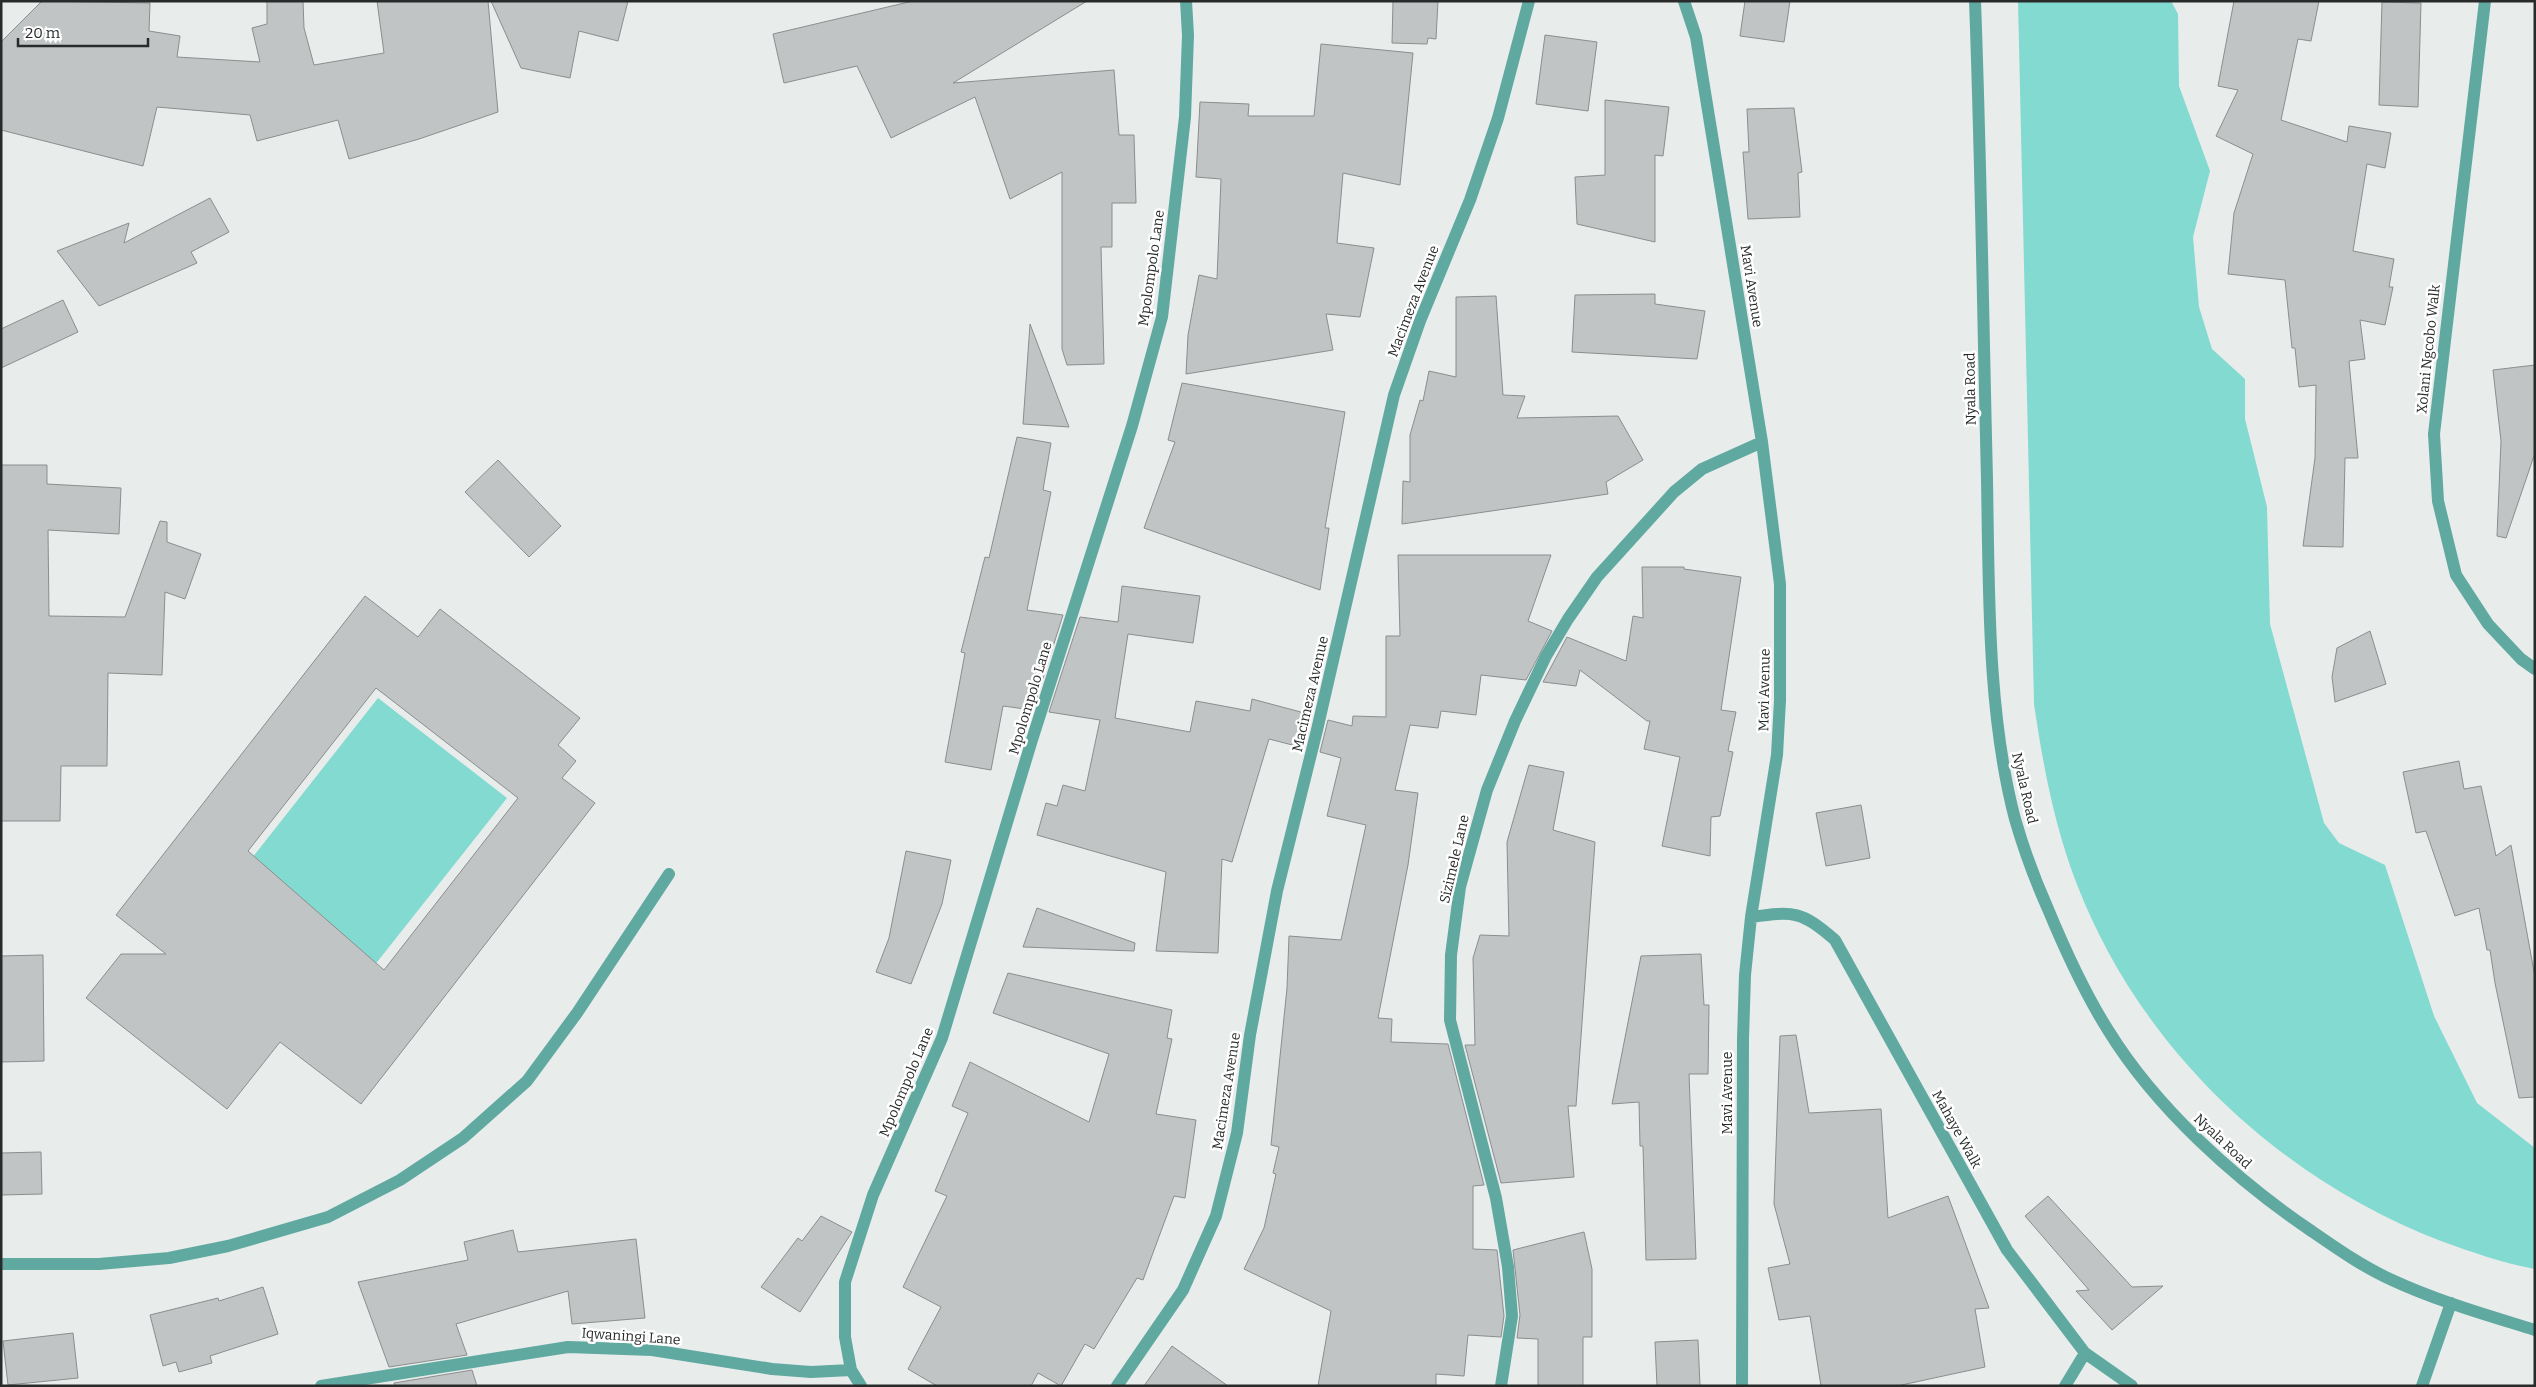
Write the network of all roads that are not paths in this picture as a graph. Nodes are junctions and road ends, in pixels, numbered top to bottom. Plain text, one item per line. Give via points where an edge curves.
1 (1186, 1) edge
2 (1529, 1) edge
3 (1684, 1) edge
4 (1974, 1) edge
5 (2485, 1) edge
6 (1762, 442) junction
7 (2535, 669) edge
8 (670, 874) dead end
9 (1751, 917) junction
10 (1, 1264) edge
11 (2450, 1303) junction
12 (2535, 1330) edge
13 (2085, 1353) junction
14 (851, 1370) junction
15 (321, 1386) edge
16 (861, 1386) edge
17 (1117, 1386) edge
18 (1501, 1386) edge
19 (1742, 1386) edge
20 (2066, 1386) edge
21 (2132, 1386) edge
22 (2422, 1386) edge

1 - 14 street, Mpolompolo Lane via 1186,117 1162,317 1132,426 942,1038 874,1195 845,1282 845,1337
2 - 17 street, Macimeza Avenue via 1498,118 1470,200 1420,321 1394,395 1277,891 1250,1035 1237,1133 1216,1216 1183,1290
3 - 6 street, Mavi Avenue via 1696,37
4 - 11 street, Nyala Road via 1988,546 1997,722 2016,822 2034,876 2065,951 2109,1032 2147,1083 2185,1125 2257,1193 2336,1248 2390,1280
5 - 7 street, Xolani Ngcobo Walk via 2434,434 2438,501 2456,575 2488,624
6 - 9 street, Mavi Avenue via 1780,584 1780,700 1777,755
6 - 18 street, Sizimele Lane via 1702,469 1674,492 1597,577 1568,619 1514,721 1487,790 1460,887 1451,955 1450,1020 1496,1198 1508,1267 1512,1316
8 - 10 street via 527,1081 463,1138 400,1180 328,1217 228,1246 169,1258 99,1264
9 - 13 street, Mahaye Walk via 1787,912 1813,921 1835,940 2007,1250
9 - 19 street, Mavi Avenue via 1742,1039
11 - 12 street, Nyala Road
11 - 22 street
13 - 20 street
13 - 21 street, Mahaye Walk
14 - 15 street, Iqwaningi Lane via 811,1372 772,1369 652,1350 568,1347
14 - 16 street, Mpolompolo Lane

